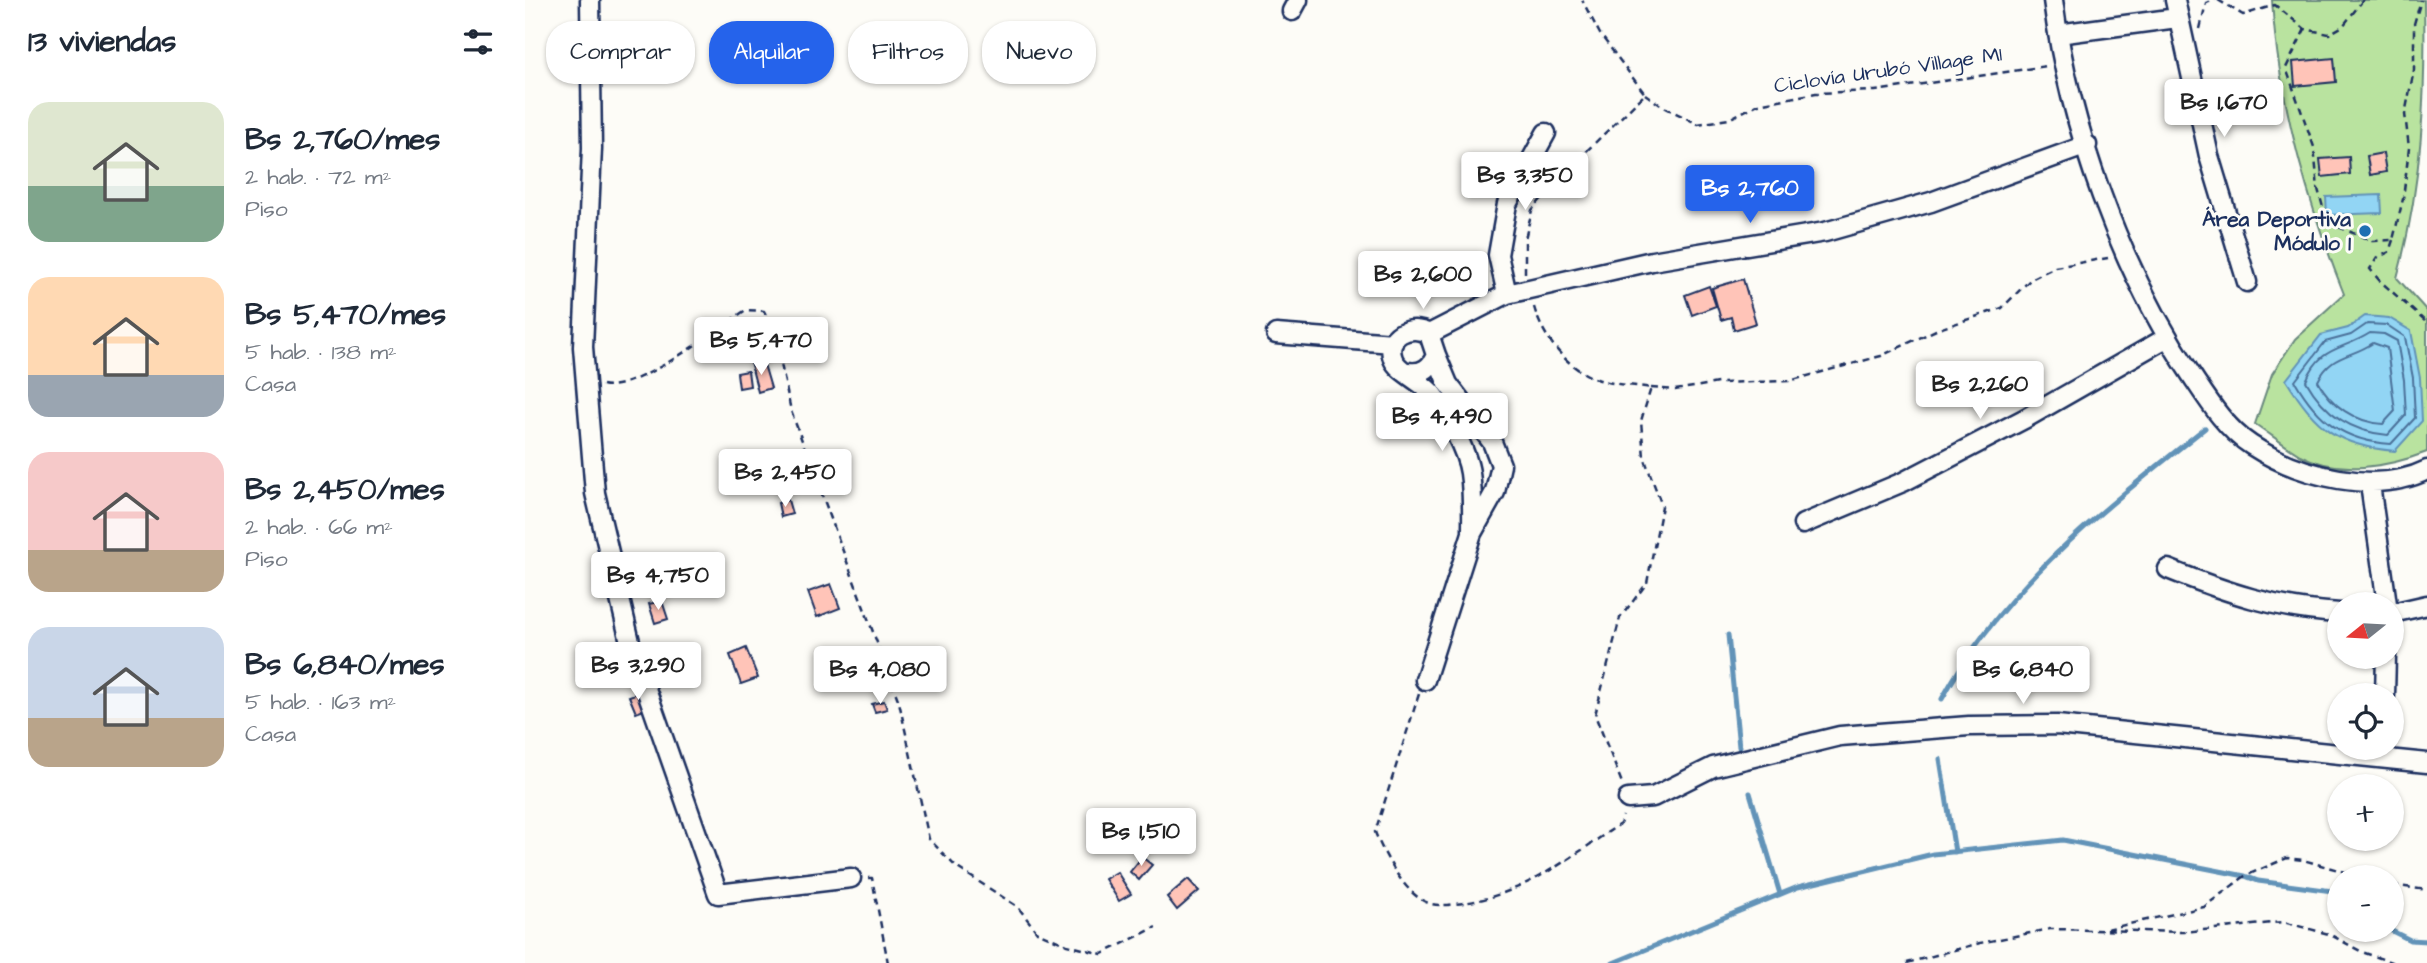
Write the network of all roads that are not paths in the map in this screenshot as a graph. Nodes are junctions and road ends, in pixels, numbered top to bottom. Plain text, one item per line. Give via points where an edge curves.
1 (590, 0) edge
2 (2053, 0) edge
3 (2176, 9) edge
4 (2058, 34) junction
5 (1546, 134) dead end
6 (2087, 145) junction
7 (2247, 282) dead end
8 (1507, 294) junction
9 (1276, 334) dead end
10 (1429, 334) junction
11 (2166, 338) junction
12 (1393, 343) junction
13 (1436, 355) junction
14 (1408, 372) junction
15 (2427, 470) edge
16 (2369, 484) junction
17 (1803, 524) dead end
18 (1472, 534) junction
19 (2168, 569) dead end
20 (2385, 592) edge
21 (2427, 605) edge
22 (2405, 610) edge
23 (2327, 612) edge
24 (1425, 680) road end
25 (2327, 748) edge
26 (2404, 757) edge
27 (2427, 762) edge
28 (1628, 799) road end
29 (851, 878) road end

1 - 29 street via 592,148 583,347 595,493 622,612 718,894
2 - 4 street
3 - 4 street
3 - 7 street via 2209,156
4 - 6 street via 2062,65
5 - 8 street via 1507,204 1498,256
6 - 8 street via 1931,202 1825,232 1652,261
6 - 11 street via 2125,255
8 - 10 street
9 - 12 street
10 - 12 street via 1409,329
10 - 13 street
11 - 16 street via 2214,408 2250,444 2311,475
11 - 17 street via 1903,482
12 - 14 street via 1392,358
13 - 14 street via 1429,367
13 - 18 street via 1448,384 1492,442 1501,465 1495,492
14 - 18 street via 1432,393 1470,471
15 - 16 street
16 - 20 street
18 - 24 street
19 - 23 street via 2235,597
21 - 22 street
25 - 28 street via 2057,725 1969,726 1840,736 1713,767 1653,797
26 - 27 street

